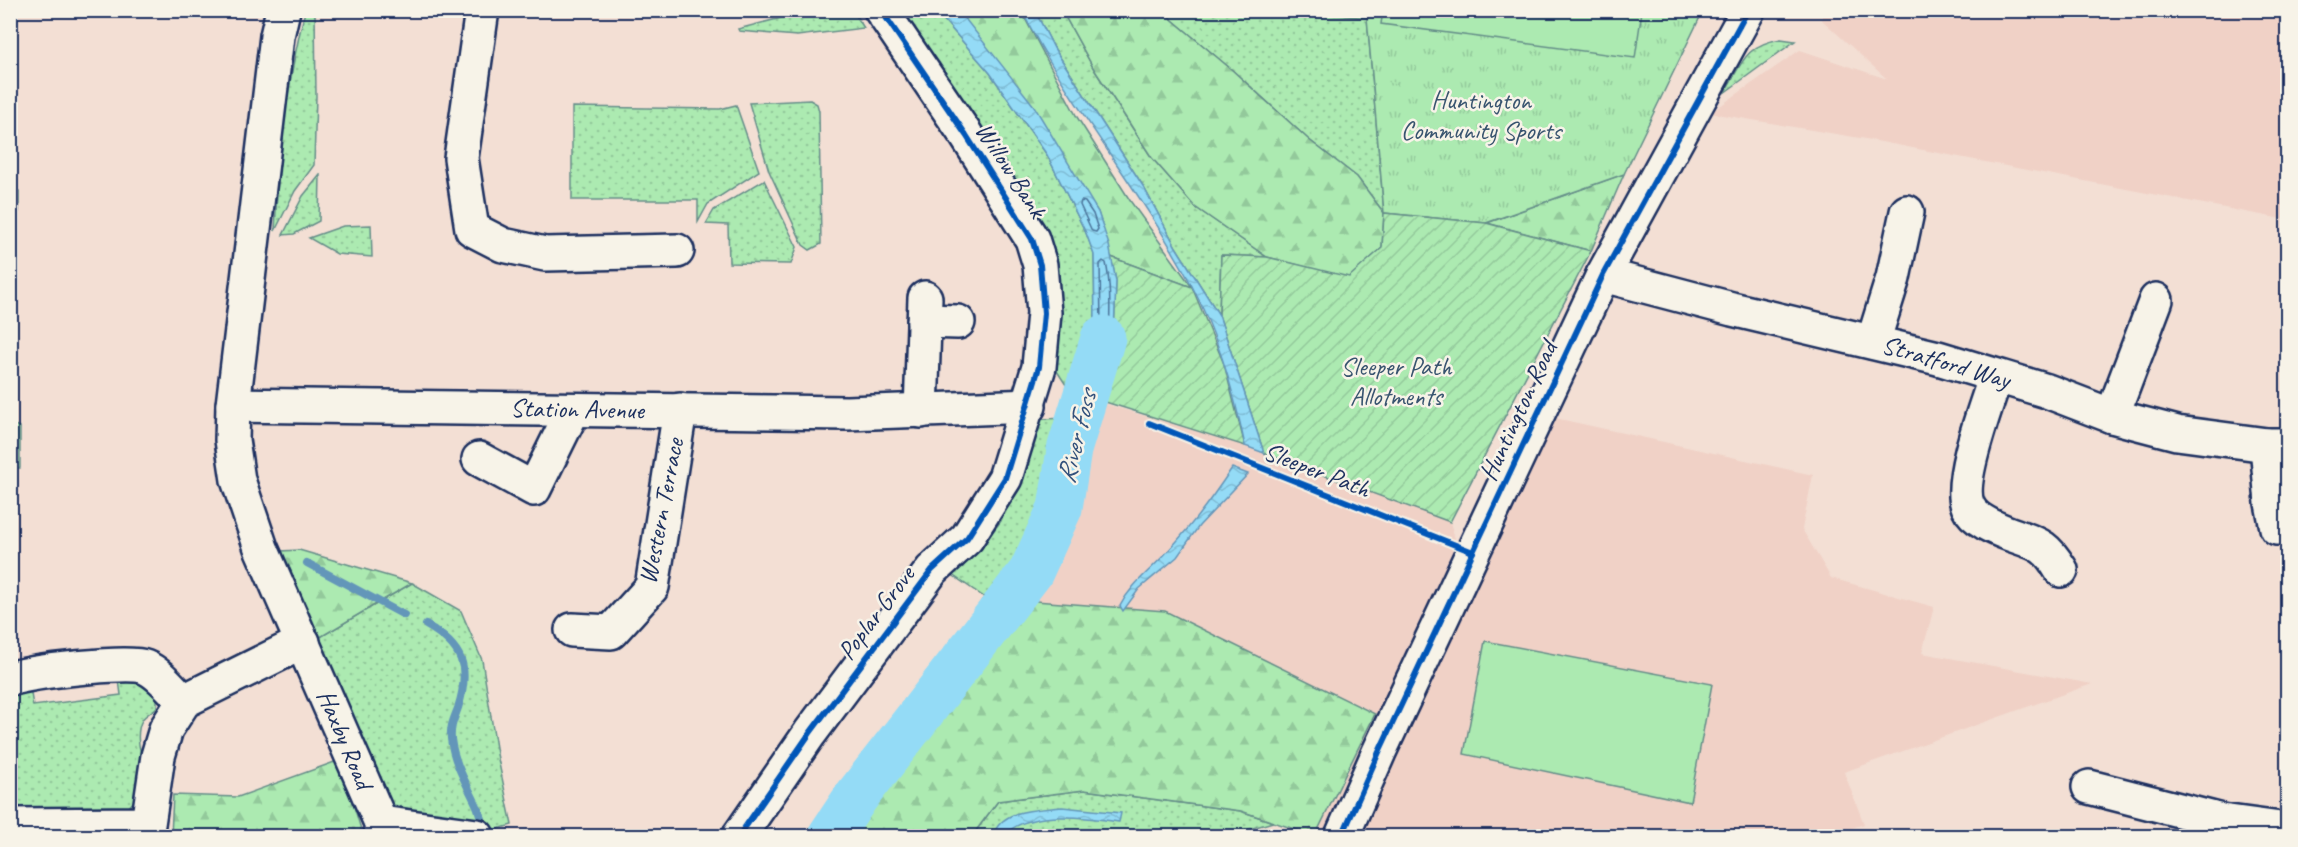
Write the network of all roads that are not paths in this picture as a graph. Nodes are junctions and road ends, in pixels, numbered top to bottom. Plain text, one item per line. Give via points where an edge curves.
1 (283, 10) edge
2 (482, 10) edge
3 (881, 10) edge
4 (1748, 10) edge
5 (1907, 212) dead end
6 (677, 251) dead end
7 (1603, 276) junction
8 (2156, 300) dead end
9 (958, 322) dead end
10 (1873, 342) junction
11 (1996, 376) junction
12 (233, 405) junction
13 (1029, 406) junction
14 (573, 410) junction
15 (680, 410) junction
16 (921, 411) junction
17 (2112, 416) junction
18 (2277, 445) edge
19 (479, 459) dead end
20 (2277, 528) dead end
21 (2061, 570) dead end
22 (572, 630) dead end
23 (303, 642) junction
24 (10, 679) edge
25 (184, 701) junction
26 (2089, 788) dead end
27 (10, 825) edge
28 (148, 830) edge
29 (382, 830) edge
30 (2288, 830) edge
31 (474, 836) edge
32 (739, 837) edge
33 (1342, 837) edge

1 - 12 street, Haxby Road
2 - 6 street via 461,158 472,229 503,245 545,254
3 - 13 street, Willow Bank via 1032,239 1040,265 1044,313 1039,367
4 - 7 street, Huntington Road
5 - 10 street via 1893,278
7 - 10 street, Stratford Way
7 - 33 street, Huntington Road
8 - 17 street
9 - 16 street via 924,310
10 - 11 street, Stratford Way
11 - 17 street, Stratford Way
11 - 21 street via 1971,458 1965,487 1968,507 1988,525 2042,546
12 - 14 street, Station Avenue
12 - 23 street, Haxby Road via 232,440 238,480 261,548
13 - 16 street, Station Avenue
13 - 32 street, Poplar Grove via 1005,478 967,538 932,570 810,733
14 - 15 street, Station Avenue
14 - 19 street via 534,489
15 - 16 street, Station Avenue
15 - 22 street, Western Terrace via 652,587 611,632
17 - 18 street, Stratford Way via 2177,433
18 - 20 street via 2272,503
23 - 25 street
23 - 29 street, Haxby Road
24 - 25 street via 121,663 140,665
25 - 28 street via 165,729
26 - 30 street via 2222,821
27 - 28 street
29 - 31 street

